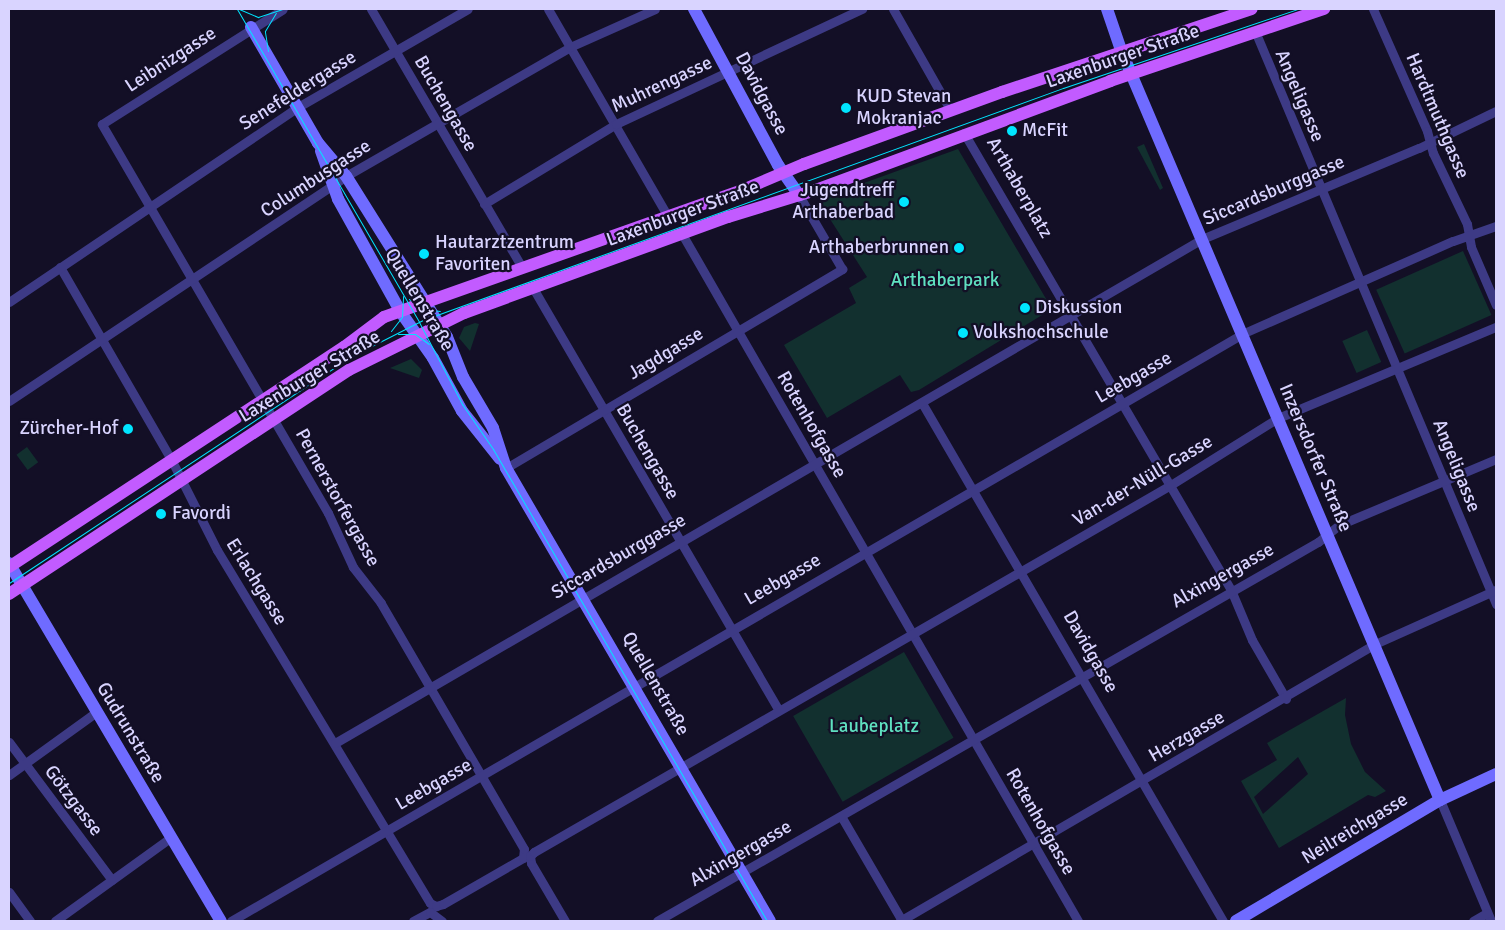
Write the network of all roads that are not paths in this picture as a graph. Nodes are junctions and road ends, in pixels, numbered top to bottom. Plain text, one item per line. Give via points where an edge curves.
1 (283, 9) edge
2 (371, 9) edge
3 (468, 9) edge
4 (548, 9) edge
5 (655, 9) edge
6 (694, 9) edge
7 (862, 9) edge
8 (893, 9) edge
9 (1107, 9) edge
10 (1247, 9) edge
11 (1324, 9) edge
12 (1373, 9) edge
13 (251, 27) junction
14 (1254, 31) junction
15 (570, 47) junction
16 (396, 50) junction
17 (1121, 50) junction
18 (728, 72) junction
19 (1132, 73) junction
20 (298, 107) junction
21 (951, 111) junction
22 (1496, 111) edge
23 (102, 124) joint
24 (616, 124) junction
25 (437, 125) junction
26 (964, 133) junction
27 (1430, 142) junction
28 (318, 143) junction
29 (782, 172) junction
30 (346, 176) junction
31 (332, 185) junction
32 (1320, 190) junction
33 (799, 195) junction
34 (484, 204) junction
35 (151, 208) junction
36 (668, 217) junction
37 (1496, 226) edge
38 (682, 234) junction
39 (1469, 236) junction
40 (1202, 239) junction
41 (522, 266) junction
42 (60, 267) junction
43 (192, 280) junction
44 (1360, 283) junction
45 (533, 288) junction
46 (9, 302) edge
47 (423, 302) junction
48 (1496, 305) edge
49 (400, 311) junction
50 (1070, 314) junction
51 (438, 325) junction
52 (1496, 326) edge
53 (737, 331) junction
54 (1244, 333) junction
55 (416, 337) junction
56 (101, 340) junction
57 (1397, 368) junction
58 (263, 400) junction
59 (9, 401) edge
60 (922, 403) junction
61 (1122, 404) junction
62 (604, 410) junction
63 (1278, 418) junction
64 (274, 419) junction
65 (1496, 459) edge
66 (172, 461) junction
67 (814, 464) junction
68 (506, 467) junction
69 (180, 481) junction
70 (1445, 482) junction
71 (1169, 486) junction
72 (972, 491) junction
73 (1327, 535) junction
74 (681, 541) junction
75 (865, 551) junction
76 (9, 565) edge
77 (1021, 571) junction
78 (21, 586) junction
79 (1231, 590) junction
80 (1494, 591) edge
81 (9, 594) edge
82 (583, 597) junction
83 (1496, 604) edge
84 (730, 628) junction
85 (911, 633) junction
86 (1375, 644) junction
87 (1082, 675) junction
88 (430, 686) junction
89 (635, 687) junction
90 (1286, 699) junction
91 (779, 710) junction
92 (95, 713) junction
93 (974, 738) junction
94 (9, 742) edge
95 (335, 743) junction
96 (25, 764) junction
97 (681, 766) junction
98 (1496, 774) edge
99 (9, 776) edge
100 (480, 777) junction
101 (1141, 782) junction
102 (1440, 800) junction
103 (841, 816) junction
104 (387, 831) junction
105 (170, 838) junction
106 (1034, 844) junction
107 (528, 855) junction
108 (741, 872) junction
109 (112, 880) junction
110 (9, 892) edge
111 (1489, 917) edge
112 (30, 921) edge
113 (55, 921) edge
114 (221, 921) edge
115 (231, 921) edge
116 (413, 921) edge
117 (442, 921) edge
118 (565, 921) edge
119 (657, 921) edge
120 (770, 921) edge
121 (901, 921) edge
122 (1078, 921) edge
123 (1223, 921) edge
124 (1236, 921) edge
125 (1473, 921) edge

1 - 13 street, Leibnizgasse
2 - 16 street, Buchengasse
3 - 16 street, Senefeldergasse
4 - 15 street
5 - 15 street, Columbusgasse
6 - 18 street, Davidgasse
7 - 18 street, Muhrengasse
8 - 21 street
9 - 17 street, Inzersdorfer Straße
10 - 17 main road, Laxenburger Straße
11 - 14 main road, Laxenburger Straße
12 - 27 street, Hardtmuthgasse
13 - 20 street, Quellenstraße
13 - 23 street, Leibnizgasse
14 - 19 main road, Laxenburger Straße
14 - 32 street, Angeligasse
15 - 24 street
15 - 25 street, Columbusgasse
16 - 20 street, Senefeldergasse
16 - 25 street, Buchengasse
17 - 19 street, Inzersdorfer Straße
17 - 21 main road, Laxenburger Straße
18 - 24 street, Muhrengasse
18 - 29 street, Davidgasse
19 - 26 main road, Laxenburger Straße
19 - 40 street, Inzersdorfer Straße
20 - 28 street, Quellenstraße
20 - 35 street, Senefeldergasse
21 - 29 main road
22 - 27 street, Siccardsburggasse
23 - 35 street, Pernerstorfergasse
24 - 34 street, Muhrengasse
24 - 36 street
25 - 30 street, Columbusgasse
25 - 34 street, Buchengasse
26 - 33 main road, Arthaberplatz
26 - 50 street, Arthaberplatz
27 - 32 street, Siccardsburggasse
27 - 39 street, Hardtmuthgasse via 1467,224
28 - 30 street, Quellenstraße
28 - 31 street, Quellenstraße
29 - 33 street, Davidgasse
29 - 36 main road, Laxenburger Straße
30 - 31 street, Columbusgasse
30 - 47 street, Quellenstraße
31 - 43 street, Columbusgasse
31 - 49 street, Quellenstraße
32 - 40 street, Siccardsburggasse
32 - 44 street, Angeligasse
33 - 38 main road, Laxenburger Straße
33 - 53 street, Jagdgasse via 842,269
34 - 41 street, Buchengasse
35 - 42 street, Senefeldergasse
35 - 43 street, Pernerstorfergasse
36 - 41 main road, Laxenburger Straße
37 - 39 street
38 - 45 main road, Laxenburger Straße
38 - 53 street, Rotenhofgasse
39 - 44 street, Leebgasse
39 - 48 street, Hardtmuthgasse
40 - 50 street, Siccardsburggasse
40 - 54 street, Inzersdorfer Straße
41 - 47 main road, Laxenburger Straße
42 - 46 street
42 - 56 street, Erlachgasse
43 - 56 street, Columbusgasse
43 - 58 street, Pernerstorfergasse
44 - 54 street, Leebgasse
44 - 57 street, Angeligasse
45 - 51 main road, Laxenburger Straße
45 - 62 street, Buchengasse
47 - 49 main road, Laxenburger Straße
47 - 51 street, Quellenstraße
49 - 55 street, Quellenstraße
49 - 58 main road, Laxenburger Straße via 370,326
50 - 60 street
50 - 61 street, Arthaberplatz
51 - 55 main road, Laxenburger Straße
51 - 68 street, Quellenstraße via 493,428
52 - 57 street, Van-der-Nüll-Gasse
53 - 62 street, Jagdgasse
53 - 67 street, Rotenhofgasse
54 - 61 street, Leebgasse
54 - 63 street, Inzersdorfer Straße
55 - 64 main road, Laxenburger Straße via 356,367
55 - 68 street, Quellenstraße via 433,358 462,411
56 - 59 street, Columbusgasse
56 - 66 street, Erlachgasse
57 - 63 street, Van-der-Nüll-Gasse
57 - 70 street, Angeligasse
58 - 64 street, Pernerstorfergasse
58 - 66 main road, Laxenburger Straße
60 - 67 street, Siccardsburggasse
60 - 72 street, Davidgasse
61 - 71 street, Arthaberplatz
61 - 72 street, Leebgasse
62 - 68 street, Jagdgasse
62 - 74 street, Buchengasse
63 - 71 street, Van-der-Nüll-Gasse
63 - 73 street, Inzersdorfer Straße
64 - 69 main road, Laxenburger Straße
64 - 88 street, Pernerstorfergasse via 328,512 344,551 381,603
65 - 70 street, Alxingergasse
66 - 69 street, Erlachgasse
66 - 76 main road, Laxenburger Straße
67 - 74 street, Siccardsburggasse
67 - 75 street, Rotenhofgasse
68 - 82 street, Quellenstraße
69 - 78 main road, Laxenburger Straße
69 - 95 street, Erlachgasse via 218,552
70 - 73 street, Alxingergasse via 1339,526
70 - 80 street, Angeligasse
71 - 77 street, Van-der-Nüll-Gasse
71 - 79 street, Arthaberplatz
72 - 75 street, Leebgasse
72 - 77 street, Davidgasse
73 - 79 street, Alxingergasse
73 - 86 street, Inzersdorfer Straße
74 - 82 street, Siccardsburggasse
74 - 84 street, Buchengasse
75 - 84 street, Leebgasse
75 - 85 street, Rotenhofgasse
76 - 78 street, Gudrunstraße
77 - 85 street, Van-der-Nüll-Gasse
77 - 87 street, Davidgasse
78 - 81 main road, Laxenburger Straße
78 - 92 street, Gudrunstraße
79 - 87 street, Alxingergasse
79 - 90 street, Arthaberplatz via 1252,640
80 - 83 street, Angeligasse
80 - 86 street, Herzgasse
82 - 88 street, Siccardsburggasse
82 - 89 street, Quellenstraße
84 - 89 street, Leebgasse
84 - 91 street, Buchengasse
85 - 91 street
85 - 93 street
86 - 90 street, Herzgasse
86 - 102 street, Inzersdorfer Straße
87 - 93 street, Alxingergasse
87 - 101 street, Davidgasse
88 - 95 street, Siccardsburggasse
88 - 100 street, Pernerstorfergasse
89 - 97 street, Quellenstraße
89 - 100 street, Leebgasse
90 - 101 street, Herzgasse
91 - 97 street
92 - 96 street
92 - 105 street, Gudrunstraße
93 - 103 street
93 - 106 street, Rotenhofgasse
94 - 96 street, Götzgasse
95 - 104 street, Erlachgasse
96 - 99 street
96 - 109 street, Götzgasse
97 - 107 street
97 - 108 street, Quellenstraße
98 - 102 street, Neilreichgasse
100 - 104 street, Leebgasse
100 - 107 street, Pernerstorfergasse
101 - 106 street, Herzgasse
101 - 123 street, Davidgasse
102 - 111 street, Inzersdorfer Straße
102 - 124 street, Neilreichgasse
103 - 108 street, Alxingergasse
103 - 121 street
104 - 107 street, Erlachgasse via 430,902 436,906
104 - 115 street, Leebgasse
105 - 109 street
105 - 114 street, Gudrunstraße
106 - 121 street, Herzgasse
106 - 122 street, Rotenhofgasse
107 - 118 street, Pernerstorfergasse
108 - 119 street, Alxingergasse
108 - 120 street, Quellenstraße
109 - 113 street
110 - 112 street
111 - 125 street
116 - 117 street via 430,912

